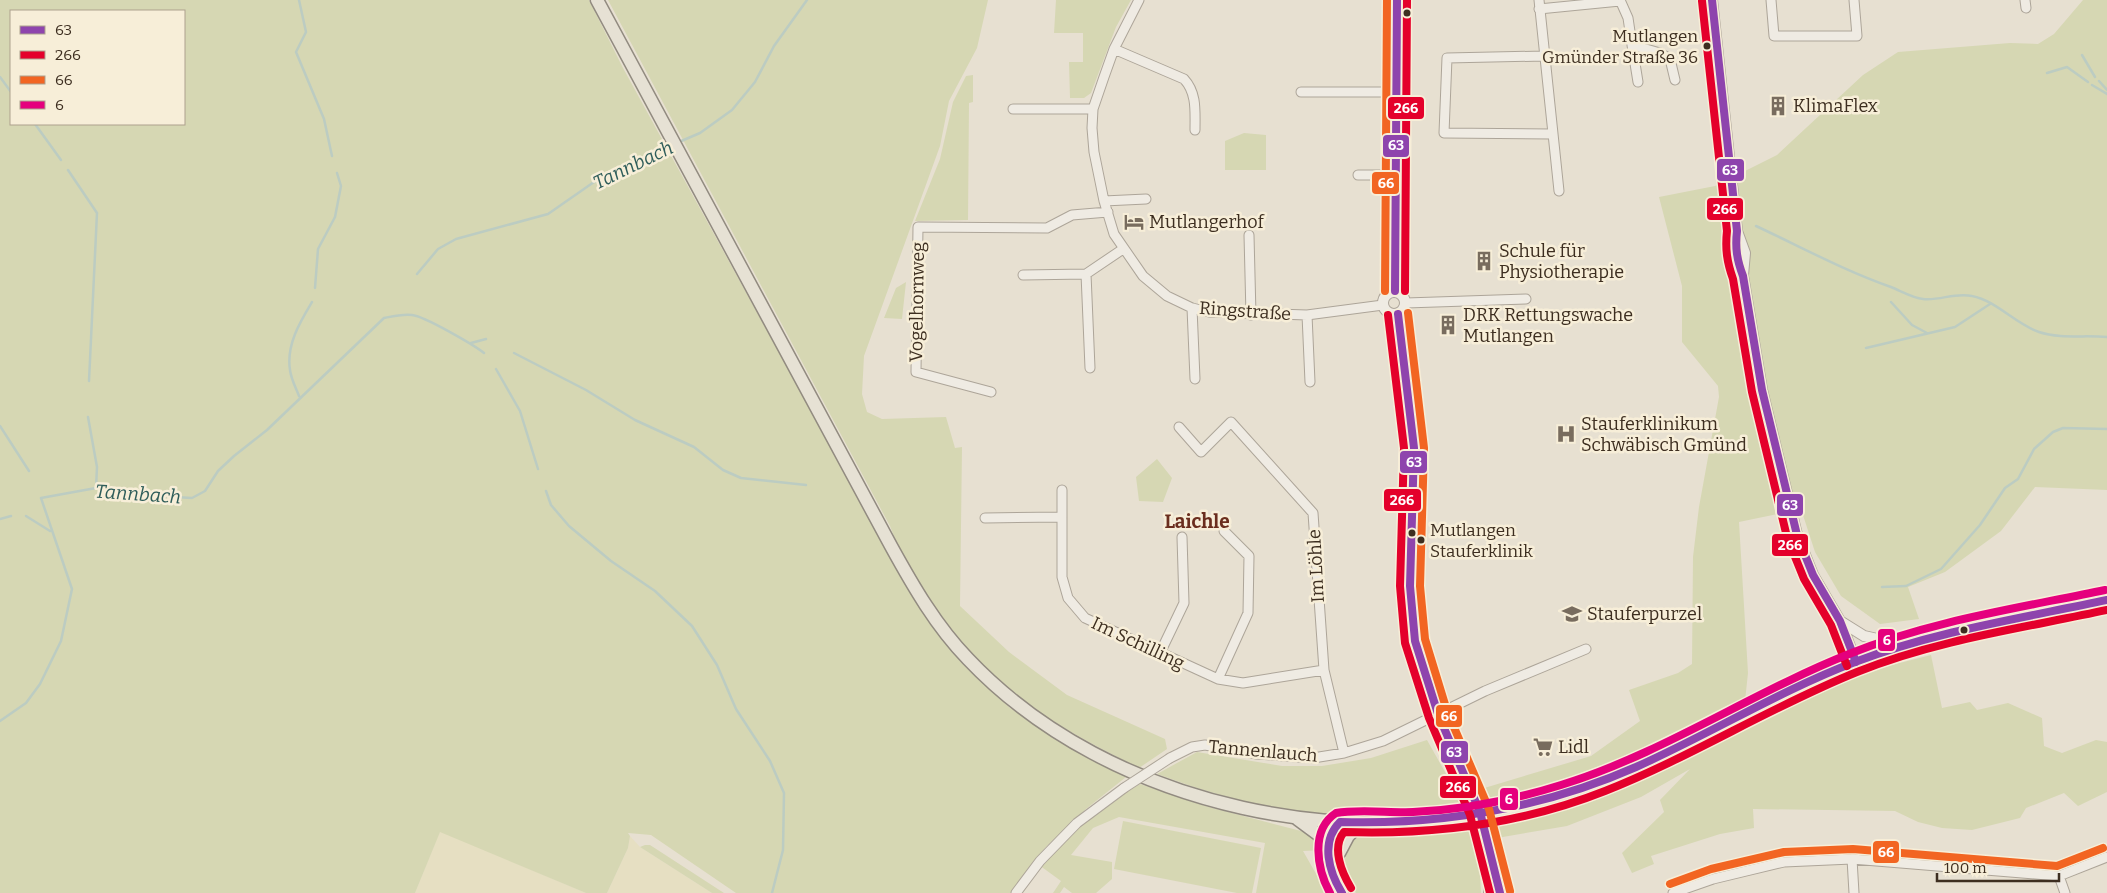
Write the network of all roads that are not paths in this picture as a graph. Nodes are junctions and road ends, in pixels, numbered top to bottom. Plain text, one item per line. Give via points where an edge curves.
1 (597, 0) edge
2 (1139, 0) edge
3 (1397, 0) edge
4 (1620, 0) edge
5 (1712, 0) edge
6 (1771, 0) edge
7 (1854, 0) edge
8 (1539, 4) edge
9 (1632, 46) junction
10 (1114, 49) junction
11 (1544, 56) junction
12 (1675, 80) dead end
13 (1638, 82) dead end
14 (1301, 92) dead end
15 (1396, 92) junction
16 (1013, 109) dead end
17 (1094, 109) junction
18 (1195, 130) dead end
19 (1552, 134) junction
20 (1396, 174) junction
21 (1358, 175) dead end
22 (1560, 191) dead end
23 (1146, 199) dead end
24 (1104, 201) junction
25 (1108, 212) junction
26 (1249, 236) dead end
27 (1123, 249) junction
28 (1086, 274) junction
29 (1024, 275) dead end
30 (1395, 292) junction
31 (1526, 299) dead end
32 (1406, 303) junction
33 (1383, 305) junction
34 (1192, 308) junction
35 (1398, 314) junction
36 (1251, 315) junction
37 (1307, 315) junction
38 (1090, 368) dead end
39 (1194, 379) dead end
40 (1310, 382) dead end
41 (991, 392) dead end
42 (1179, 427) dead end
43 (1062, 490) dead end
44 (1062, 517) junction
45 (985, 518) dead end
46 (1224, 531) dead end
47 (1182, 537) dead end
48 (2107, 600) edge
49 (1840, 621) junction
50 (1905, 646) junction
51 (1586, 649) dead end
52 (1160, 654) junction
53 (1856, 662) junction
54 (1324, 670) junction
55 (1218, 679) junction
56 (1438, 714) junction
57 (1344, 753) junction
58 (1294, 817) junction
59 (1340, 822) junction
60 (1361, 823) junction
61 (1328, 847) junction
62 (2107, 857) edge
63 (1852, 859) junction
64 (1336, 861) junction
65 (1492, 867) junction
66 (2059, 876) junction
67 (1340, 887) edge
68 (1016, 893) edge
69 (1489, 893) edge
70 (1500, 893) edge
71 (1673, 893) edge
72 (1854, 893) edge
73 (2064, 893) edge

1 - 58 main road via 872,511 913,584 944,630 980,671 1028,712 1097,754 1150,779 1220,802
2 - 10 street, Ringstraße
3 - 15 street
4 - 8 street
4 - 9 street via 1628,18
5 - 49 street via 1737,231 1736,254 1743,276 1762,390 1797,535 1813,575
6 - 7 street via 1774,36 1857,36
8 - 11 street
9 - 12 street via 1670,59
9 - 13 street
10 - 17 street, Ringstraße
10 - 18 street via 1184,78 1194,98
11 - 19 street
11 - 19 street via 1446,58 1444,133
14 - 15 street
15 - 20 street
16 - 17 street
17 - 24 street, Ringstraße via 1094,152
19 - 22 street
20 - 21 street
20 - 30 street
23 - 24 street
24 - 25 street, Ringstraße
25 - 27 street, Ringstraße via 1114,234
25 - 41 street, Vogelhornweg via 1072,215 1047,228 918,227 916,372
26 - 36 street
27 - 28 street
27 - 34 street, Ringstraße via 1143,276 1167,296
28 - 29 street
28 - 38 street
30 - 32 street via 1401,294
30 - 33 street via 1386,296
31 - 32 street
32 - 35 street
33 - 35 street via 1390,314
33 - 37 street, Ringstraße
34 - 36 street, Ringstraße
34 - 39 street
35 - 56 street via 1414,448 1411,613 1424,675
36 - 37 street, Ringstraße
37 - 40 street
42 - 54 street, Im Löhle via 1201,452 1231,422 1312,512
43 - 44 street, Im Schilling
44 - 45 street
44 - 52 street, Im Schilling via 1062,577 1068,598 1084,618
46 - 55 street via 1249,556 1248,613
47 - 52 street via 1184,603
48 - 50 main road
49 - 50 street via 1871,638
49 - 53 street
50 - 53 main road
51 - 56 street, Tannenlauch
52 - 55 street, Im Schilling
53 - 60 main road via 1772,698 1635,767 1555,798 1459,819
54 - 55 street, Im Schilling via 1243,683
54 - 57 street, Im Löhle
56 - 57 street, Tannenlauch via 1383,741
56 - 65 street, bridge via 1469,785 1487,838
57 - 68 street, Tannenlauch, bridge via 1313,758 1256,754 1205,745 1192,747 1124,788 1077,823
58 - 59 main road
58 - 61 main road via 1319,835
59 - 60 main road
59 - 61 main road via 1330,832
59 - 64 main road
60 - 64 main road via 1343,844
61 - 67 main road
62 - 66 street
63 - 66 street
63 - 71 street via 1784,862 1753,868
63 - 72 street
64 - 67 main road
65 - 69 street
65 - 70 street
66 - 73 street

